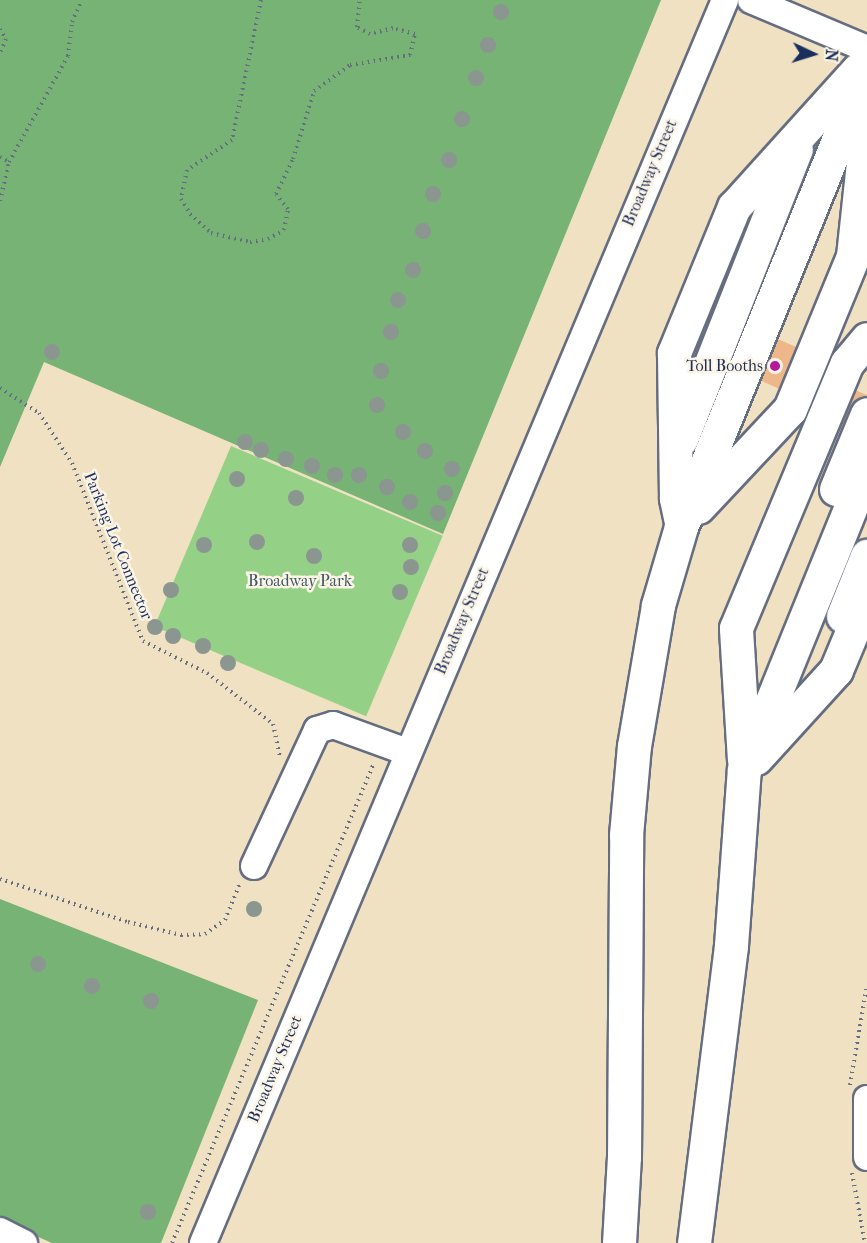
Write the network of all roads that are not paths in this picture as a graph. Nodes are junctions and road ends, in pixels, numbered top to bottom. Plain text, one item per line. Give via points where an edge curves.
1 (725, 0) edge
2 (751, 0) edge
3 (867, 49) edge
4 (867, 60) edge
5 (867, 70) edge
6 (838, 92) junction
7 (867, 123) edge
8 (803, 131) junction
9 (867, 339) edge
10 (867, 365) edge
11 (867, 414) edge
12 (676, 454) junction
13 (867, 467) edge
14 (720, 481) junction
15 (679, 513) junction
16 (867, 514) edge
17 (867, 556) edge
18 (867, 596) edge
19 (739, 670) junction
20 (806, 703) junction
21 (741, 715) junction
22 (777, 735) junction
23 (407, 752) junction
24 (744, 770) junction
25 (247, 876) road end
26 (867, 1099) edge
27 (867, 1157) edge
28 (0, 1231) edge
29 (24, 1243) edge
30 (203, 1243) edge
31 (619, 1243) edge
32 (694, 1243) edge

1 - 23 street, Broadway Street
2 - 3 street
4 - 6 highway
5 - 15 highway
6 - 8 highway
6 - 15 highway
7 - 14 highway
7 - 14 highway via 861,184 749,453
8 - 12 highway
8 - 12 highway via 772,165 675,408
9 - 19 highway via 847,363 736,628
10 - 19 highway
11 - 21 highway
12 - 15 highway
13 - 24 highway
14 - 15 highway
15 - 31 highway via 658,605 629,793 624,874 624,1157
16 - 22 highway
17 - 20 highway
18 - 20 highway via 836,670
19 - 21 highway
20 - 22 highway
21 - 24 highway
22 - 24 highway
23 - 25 street via 324,725 310,738
23 - 30 street, Broadway Street
24 - 32 highway via 732,945
26 - 27 street
28 - 29 street

